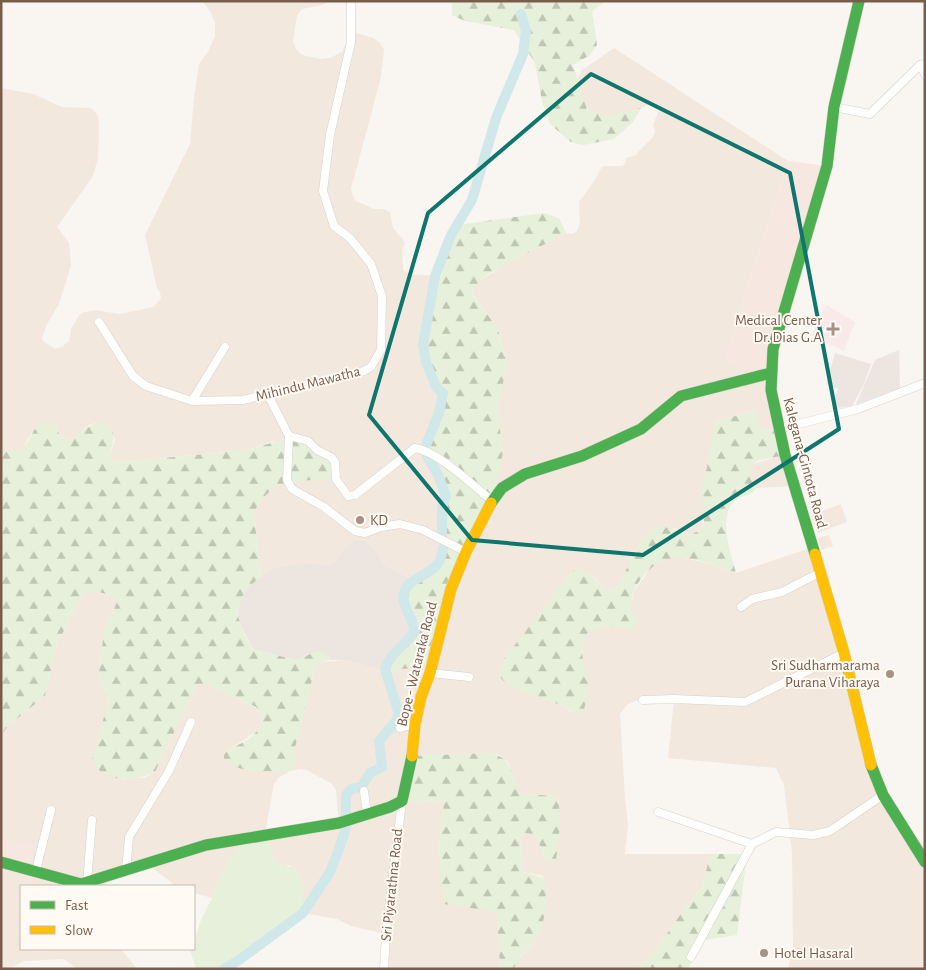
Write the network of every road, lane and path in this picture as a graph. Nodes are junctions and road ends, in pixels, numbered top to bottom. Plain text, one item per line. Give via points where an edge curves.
1 (351, 1) edge
2 (859, 1) edge
3 (922, 64) edge
4 (925, 74) edge
5 (834, 107) junction
6 (99, 322) dead end
7 (225, 347) dead end
8 (771, 374) junction
9 (925, 383) edge
10 (268, 395) junction
11 (192, 402) junction
12 (779, 429) junction
13 (289, 436) junction
14 (492, 501) junction
15 (466, 552) junction
16 (821, 572) junction
17 (742, 607) dead end
18 (844, 653) junction
19 (430, 673) junction
20 (469, 677) dead end
21 (643, 700) dead end
22 (191, 722) dead end
23 (415, 724) junction
24 (400, 728) dead end
25 (364, 791) dead end
26 (883, 795) junction
27 (402, 801) junction
28 (51, 810) dead end
29 (658, 812) dead end
30 (367, 814) junction
31 (92, 820) dead end
32 (752, 844) junction
33 (1, 862) edge
34 (925, 862) edge
35 (36, 870) junction
36 (126, 871) junction
37 (83, 885) edge
38 (691, 957) dead end
39 (384, 969) edge

1 - 10 street, Mihindu Mawatha via 350,42 330,135 323,191 334,226 350,238 371,264 382,296 381,350 371,367 364,371
2 - 5 street, Kalegana-Gintota Road
3 - 4 street
3 - 5 street via 870,114
5 - 8 street, Kalegana-Gintota Road via 827,166 773,349
6 - 11 street, Mihindu Mawatha via 133,376 146,386
7 - 11 street
8 - 12 street, Kalegana-Gintota Road
8 - 14 street, Bope - Wataraka Road via 681,396 640,429 582,456 525,474 502,488
9 - 12 street via 858,409
10 - 11 street, Mihindu Mawatha via 243,400
10 - 13 street
12 - 16 street, Kalegana-Gintota Road via 804,523
13 - 14 street via 308,441 331,457 335,462 336,478 348,496 354,495 414,448 425,450 456,471
13 - 15 street via 287,480 292,489 324,507 355,531 365,533 400,524 423,530
14 - 15 street, Bope - Wataraka Road
15 - 19 street, Bope - Wataraka Road via 451,589
16 - 17 street via 782,592 752,599
16 - 18 street, Kalegana-Gintota Road
18 - 21 street via 745,702
18 - 26 street, Kalegana-Gintota Road via 872,767
19 - 20 street
19 - 23 street, Bope - Wataraka Road
22 - 36 street via 169,770 129,837
23 - 24 street
23 - 27 street, Bope - Wataraka Road
25 - 30 street
26 - 32 street via 830,831 813,835 776,832
26 - 34 street, Kalegana-Gintota Road
27 - 30 street
27 - 39 street, Sri Piyarathna Road
28 - 35 street
29 - 32 street
30 - 36 street via 339,823 206,846
31 - 37 street
32 - 38 street
33 - 35 street
35 - 37 street
36 - 37 street

